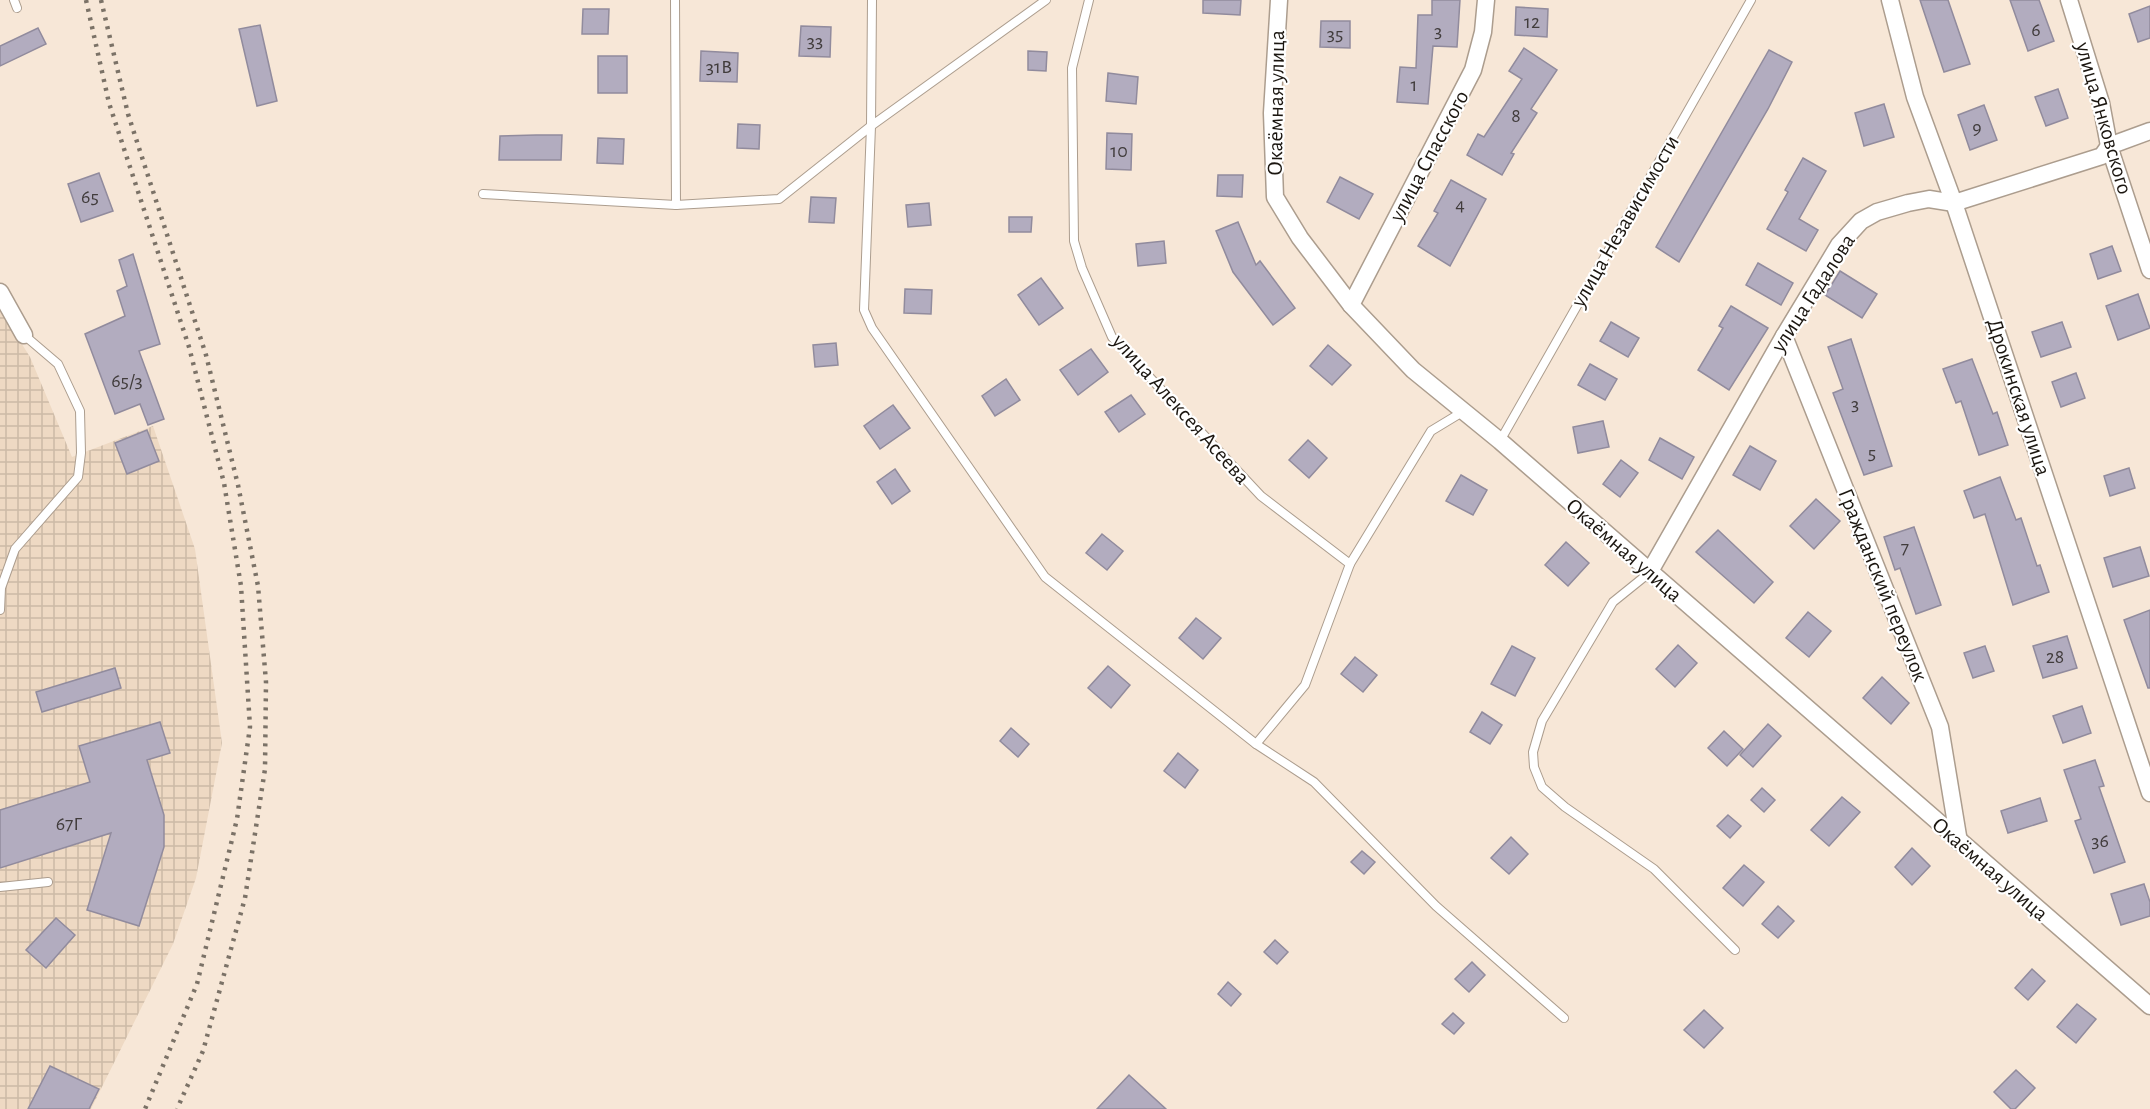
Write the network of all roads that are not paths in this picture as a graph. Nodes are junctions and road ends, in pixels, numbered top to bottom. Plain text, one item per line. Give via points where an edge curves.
1 (675, 0) edge
2 (872, 0) edge
3 (1046, 0) edge
4 (1089, 0) edge
5 (1279, 0) edge
6 (1486, 0) edge
7 (1750, 0) edge
8 (1890, 0) edge
9 (2069, 0) edge
10 (871, 126) junction
11 (2150, 132) edge
12 (2109, 146) junction
13 (483, 194) dead end
14 (1954, 203) junction
15 (676, 205) junction
16 (2150, 270) edge
17 (0, 292) edge
18 (1351, 305) junction
19 (24, 335) joint
20 (1784, 336) junction
21 (1464, 411) junction
22 (1500, 441) junction
23 (1350, 564) junction
24 (1649, 573) junction
25 (0, 610) edge
26 (1256, 744) junction
27 (2150, 793) edge
28 (1959, 842) junction
29 (48, 882) dead end
30 (0, 887) edge
31 (1735, 950) dead end
32 (2150, 1006) edge
33 (1564, 1018) dead end

1 - 15 lane
2 - 10 lane
3 - 10 lane
4 - 23 lane, улица Алексея Асеева via 1072,68 1074,241 1112,337 1261,496
5 - 18 street, Окаёмная улица via 1272,113 1275,197 1316,261
6 - 18 street, улица Спасского via 1484,32 1473,70
7 - 22 lane, улица Независимости
8 - 14 street, Дрокинская улица via 1915,97
9 - 12 street, улица Янковского via 2101,103
10 - 15 lane via 779,199
10 - 26 lane via 864,310 872,328 1045,577
11 - 12 street, улица Гадалова
12 - 14 street, улица Гадалова via 2102,156
12 - 16 street, улица Янковского
13 - 15 lane
14 - 20 street, улица Гадалова via 1929,199 1908,203 1861,221 1839,245
14 - 27 street, Дрокинская улица
17 - 19 street
18 - 21 street, Окаёмная улица via 1413,370
19 - 25 lane via 58,364 80,411 81,453 78,477 15,549 1,588
20 - 24 street, улица Гадалова
20 - 28 street, Гражданский переулок via 1940,727
21 - 22 street, Окаёмная улица
21 - 23 lane via 1431,430
22 - 24 street, Окаёмная улица
23 - 26 lane via 1305,685
24 - 28 street, Окаёмная улица
24 - 31 lane via 1612,602 1547,711 1533,752 1534,767 1542,787 1654,869
26 - 33 lane via 1314,782 1436,906
28 - 32 street, Окаёмная улица
29 - 30 lane

